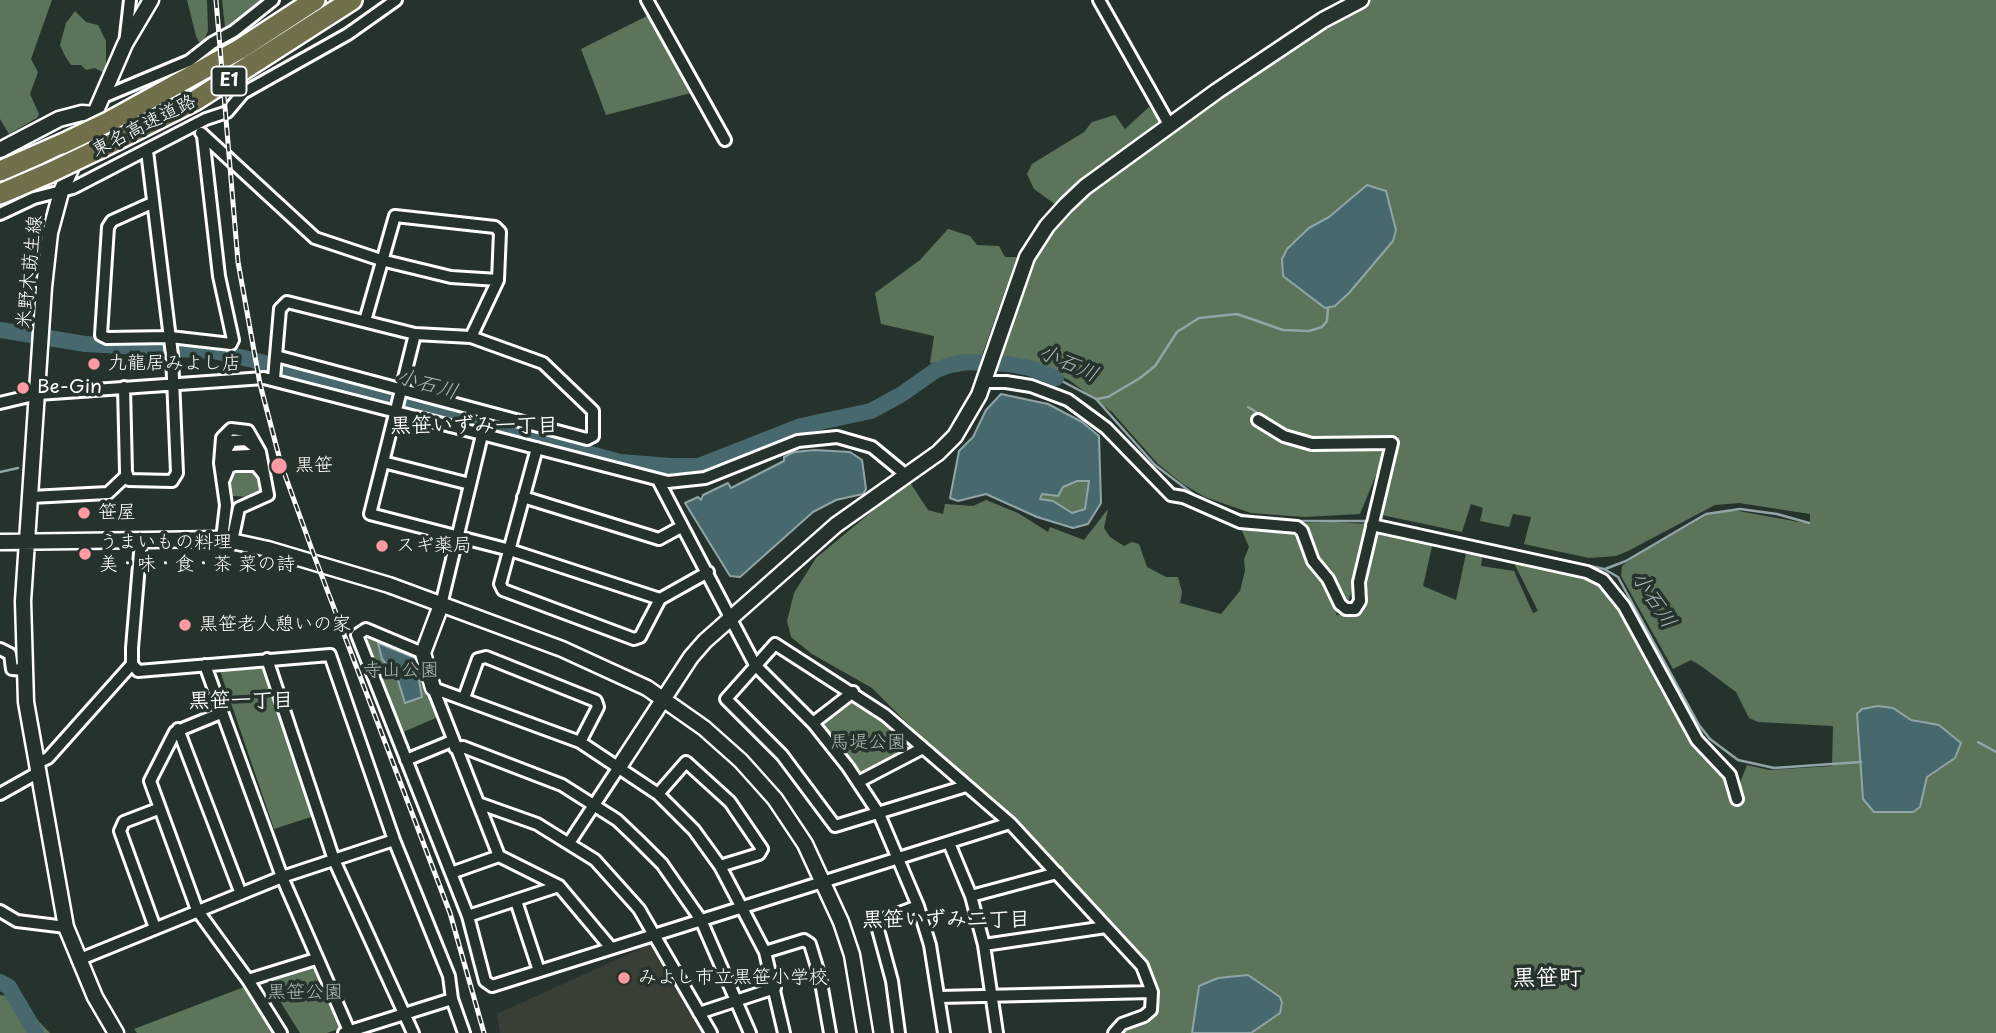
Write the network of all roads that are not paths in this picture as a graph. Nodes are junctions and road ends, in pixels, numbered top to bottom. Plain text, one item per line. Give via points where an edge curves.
1 (130, 0) edge
2 (151, 0) edge
3 (273, 0) edge
4 (315, 0) edge
5 (352, 0) edge
6 (396, 0) edge
7 (647, 0) edge
8 (1099, 0) edge
9 (1361, 0) edge
10 (341, 23) tunnel mouth
11 (348, 34) junction
12 (125, 44) junction
13 (103, 97) junction
14 (103, 117) junction
15 (1170, 126) junction
16 (200, 131) junction
17 (725, 140) dead end
18 (0, 150) edge
19 (147, 150) junction
20 (0, 172) edge
21 (61, 192) junction
22 (0, 194) edge
23 (152, 203) junction
24 (0, 214) edge
25 (381, 260) junction
26 (498, 280) junction
27 (365, 321) junction
28 (415, 334) junction
29 (170, 337) junction
30 (471, 337) junction
31 (276, 358) junction
32 (985, 375) junction
33 (274, 376) junction
34 (174, 382) junction
35 (124, 387) junction
36 (401, 391) junction
37 (38, 394) junction
38 (0, 404) edge
39 (397, 408) junction
40 (1258, 420) dead end
41 (482, 435) junction
42 (537, 448) junction
43 (221, 459) junction
44 (383, 462) junction
45 (263, 466) junction
46 (127, 475) junction
47 (906, 475) junction
48 (224, 478) junction
49 (658, 480) junction
50 (470, 484) junction
51 (31, 497) junction
52 (523, 498) junction
53 (1373, 522) junction
54 (681, 527) junction
55 (456, 537) junction
56 (227, 540) junction
57 (29, 541) junction
58 (141, 541) junction
59 (0, 542) edge
60 (510, 550) junction
61 (708, 572) junction
62 (660, 599) junction
63 (441, 605) junction
64 (730, 620) junction
65 (0, 649) edge
66 (423, 653) junction
67 (267, 659) junction
68 (132, 664) junction
69 (205, 665) junction
70 (755, 665) junction
71 (25, 670) junction
72 (433, 688) junction
73 (853, 692) junction
74 (464, 698) junction
75 (664, 698) junction
76 (221, 713) junction
77 (813, 723) junction
78 (178, 729) junction
79 (580, 742) junction
80 (454, 745) junction
81 (923, 748) junction
82 (405, 760) junction
83 (619, 767) junction
84 (38, 768) junction
85 (858, 782) junction
86 (966, 786) junction
87 (0, 794) edge
88 (658, 794) junction
89 (1737, 799) dead end
90 (478, 803) junction
91 (593, 806) junction
92 (158, 809) junction
93 (878, 814) junction
94 (1010, 823) junction
95 (394, 840) junction
96 (569, 843) junction
97 (949, 843) junction
98 (499, 856) junction
99 (900, 859) junction
100 (334, 860) junction
101 (720, 866) junction
102 (451, 873) junction
103 (1057, 873) junction
104 (282, 877) junction
105 (823, 883) junction
106 (559, 886) junction
107 (241, 894) junction
108 (971, 896) junction
109 (516, 901) junction
110 (918, 906) junction
111 (741, 908) junction
112 (197, 910) junction
113 (0, 911) edge
114 (468, 916) junction
115 (701, 920) junction
116 (66, 927) junction
117 (1106, 927) junction
118 (155, 928) junction
119 (654, 935) junction
120 (984, 945) junction
121 (611, 948) junction
122 (765, 953) junction
123 (316, 959) junction
124 (78, 960) junction
125 (539, 971) junction
126 (248, 979) junction
127 (775, 988) junction
128 (1152, 992) junction
129 (992, 996) junction
130 (940, 997) junction
131 (452, 999) junction
132 (737, 1000) junction
133 (404, 1013) junction
134 (699, 1013) junction
135 (348, 1032) edge
136 (116, 1033) edge
137 (281, 1033) edge
138 (413, 1033) edge
139 (464, 1033) edge
140 (711, 1033) edge
141 (750, 1033) edge
142 (784, 1033) edge
143 (830, 1033) edge
144 (864, 1033) edge
145 (898, 1033) edge
146 (944, 1033) edge
147 (997, 1033) edge
148 (1114, 1033) edge

1 - 12 street
2 - 12 street, 米野木莇生線
3 - 13 street via 188,61
4 - 14 highway, 東名高速道路 / E1 via 240,49
5 - 22 highway, 東名高速道路 / E1, bridge via 196,100
6 - 11 street
7 - 17 street
8 - 15 street
9 - 15 street via 1323,20
10 - 11 street
11 - 16 street via 243,93 228,112 206,119
12 - 13 street, 米野木莇生線
13 - 14 street, 米野木莇生線
14 - 18 street via 59,119
14 - 20 highway, 東名高速道路 / E1, bridge via 62,144
14 - 21 street, 米野木莇生線
15 - 32 street via 1085,187 1047,226 1027,257
16 - 19 street
16 - 25 street via 315,238
16 - 29 street via 219,276 233,340 227,345
19 - 21 street
19 - 23 street
21 - 24 street via 34,198
21 - 37 street, 米野木莇生線 via 50,233
23 - 29 street
23 - 29 street via 108,227 100,332 107,338
25 - 26 street via 451,277
25 - 26 street via 397,215 495,227 500,232
25 - 27 street
26 - 30 street
27 - 28 street
27 - 31 street via 285,303 280,309
28 - 30 street
28 - 36 street
29 - 34 street
30 - 36 street via 547,365 595,413 592,438
31 - 33 street
31 - 36 street
32 - 47 street via 956,436
32 - 53 street via 1068,400 1106,428 1171,495 1240,522 1297,527 1313,561 1346,609 1355,609 1360,601 1359,582
33 - 34 street
33 - 39 street
34 - 35 street
34 - 46 street via 177,473 172,481 129,480
35 - 37 street
35 - 46 street
36 - 39 street
37 - 38 street
37 - 51 street, 米野木莇生線
39 - 41 street
39 - 44 street
40 - 53 street via 1284,436 1312,444 1392,443
41 - 42 street
41 - 50 street
42 - 49 street
42 - 52 street
43 - 45 street via 250,455
43 - 45 street via 225,432 241,429 251,434
43 - 48 street
44 - 50 street
44 - 55 street via 370,514
45 - 48 street via 235,465
45 - 56 street via 268,495 239,508
46 - 51 street via 108,493
47 - 49 street via 872,447 837,437 779,446 689,482
47 - 64 street via 836,525
48 - 56 street
49 - 54 street
50 - 55 street
51 - 57 street, 米野木莇生線
52 - 54 street via 659,538
52 - 60 street
53 - 89 street via 1558,561 1594,574 1611,586 1697,740 1730,775
54 - 61 street
55 - 60 street
55 - 63 street
56 - 58 street
56 - 63 street via 389,584
57 - 58 street
57 - 59 street
57 - 71 street, 米野木莇生線 via 23,601
58 - 68 street
60 - 62 street
60 - 62 street via 500,584 503,590 634,639 640,637
61 - 62 street
61 - 64 street
63 - 66 street
63 - 75 street via 606,667
64 - 70 street
64 - 75 street via 691,657
65 - 71 street via 10,654 12,669
66 - 72 street
66 - 82 street via 366,629 357,635
67 - 69 street
67 - 95 street via 330,654
67 - 100 street
68 - 69 street via 138,671
68 - 84 street
69 - 76 street
70 - 73 street via 775,644
70 - 77 street
70 - 93 street via 727,702 782,755 832,825 839,827
71 - 84 street, 米野木莇生線
72 - 74 street
72 - 80 street
73 - 77 street
73 - 81 street
74 - 79 street
74 - 79 street via 478,659 486,657 596,701 598,707
75 - 83 street
75 - 105 street via 723,744 760,782 805,844
76 - 78 street
76 - 104 street
77 - 85 street
78 - 92 street via 149,778
78 - 107 street
79 - 83 street
80 - 82 street
80 - 90 street
80 - 91 street via 555,782
81 - 85 street
81 - 86 street
82 - 102 street
83 - 88 street
83 - 91 street
84 - 87 street
84 - 116 street, 米野木莇生線
85 - 93 street
86 - 93 street
86 - 94 street
88 - 101 street via 694,830
88 - 101 street via 686,762 730,802 762,849 759,854
90 - 96 street via 537,824
90 - 98 street
91 - 96 street
91 - 115 street via 622,824 662,864
92 - 112 street
92 - 118 street via 124,822 120,831
93 - 99 street
94 - 97 street
94 - 103 street
95 - 100 street
95 - 131 street via 449,976
96 - 119 street via 595,860 622,887
97 - 99 street
97 - 108 street
98 - 102 street
98 - 106 street
99 - 105 street
99 - 110 street
100 - 104 street
100 - 133 street
101 - 111 street
102 - 114 street
103 - 108 street
103 - 117 street
104 - 107 street
104 - 123 street
105 - 111 street
105 - 144 street via 852,955
106 - 109 street
106 - 121 street
107 - 112 street
108 - 120 street
109 - 114 street
109 - 125 street
110 - 130 street
110 - 145 street via 876,922 894,991
111 - 115 street
111 - 122 street
112 - 118 street
112 - 126 street
113 - 116 street via 17,921
114 - 125 street via 487,984
115 - 119 street
115 - 132 street
116 - 124 street, 米野木莇生線
117 - 120 street
117 - 128 street via 1142,967
118 - 124 street
119 - 121 street
119 - 134 street
120 - 129 street
121 - 125 street
122 - 127 street
122 - 143 street via 804,940 810,944
123 - 126 street
123 - 135 street
124 - 136 street, 米野木莇生線
126 - 137 street
127 - 132 street
127 - 142 street
128 - 129 street
128 - 148 street via 1151,1010
129 - 130 street
129 - 147 street
130 - 146 street
131 - 133 street
131 - 139 street
132 - 134 street
132 - 141 street
133 - 135 street
133 - 138 street
134 - 140 street

